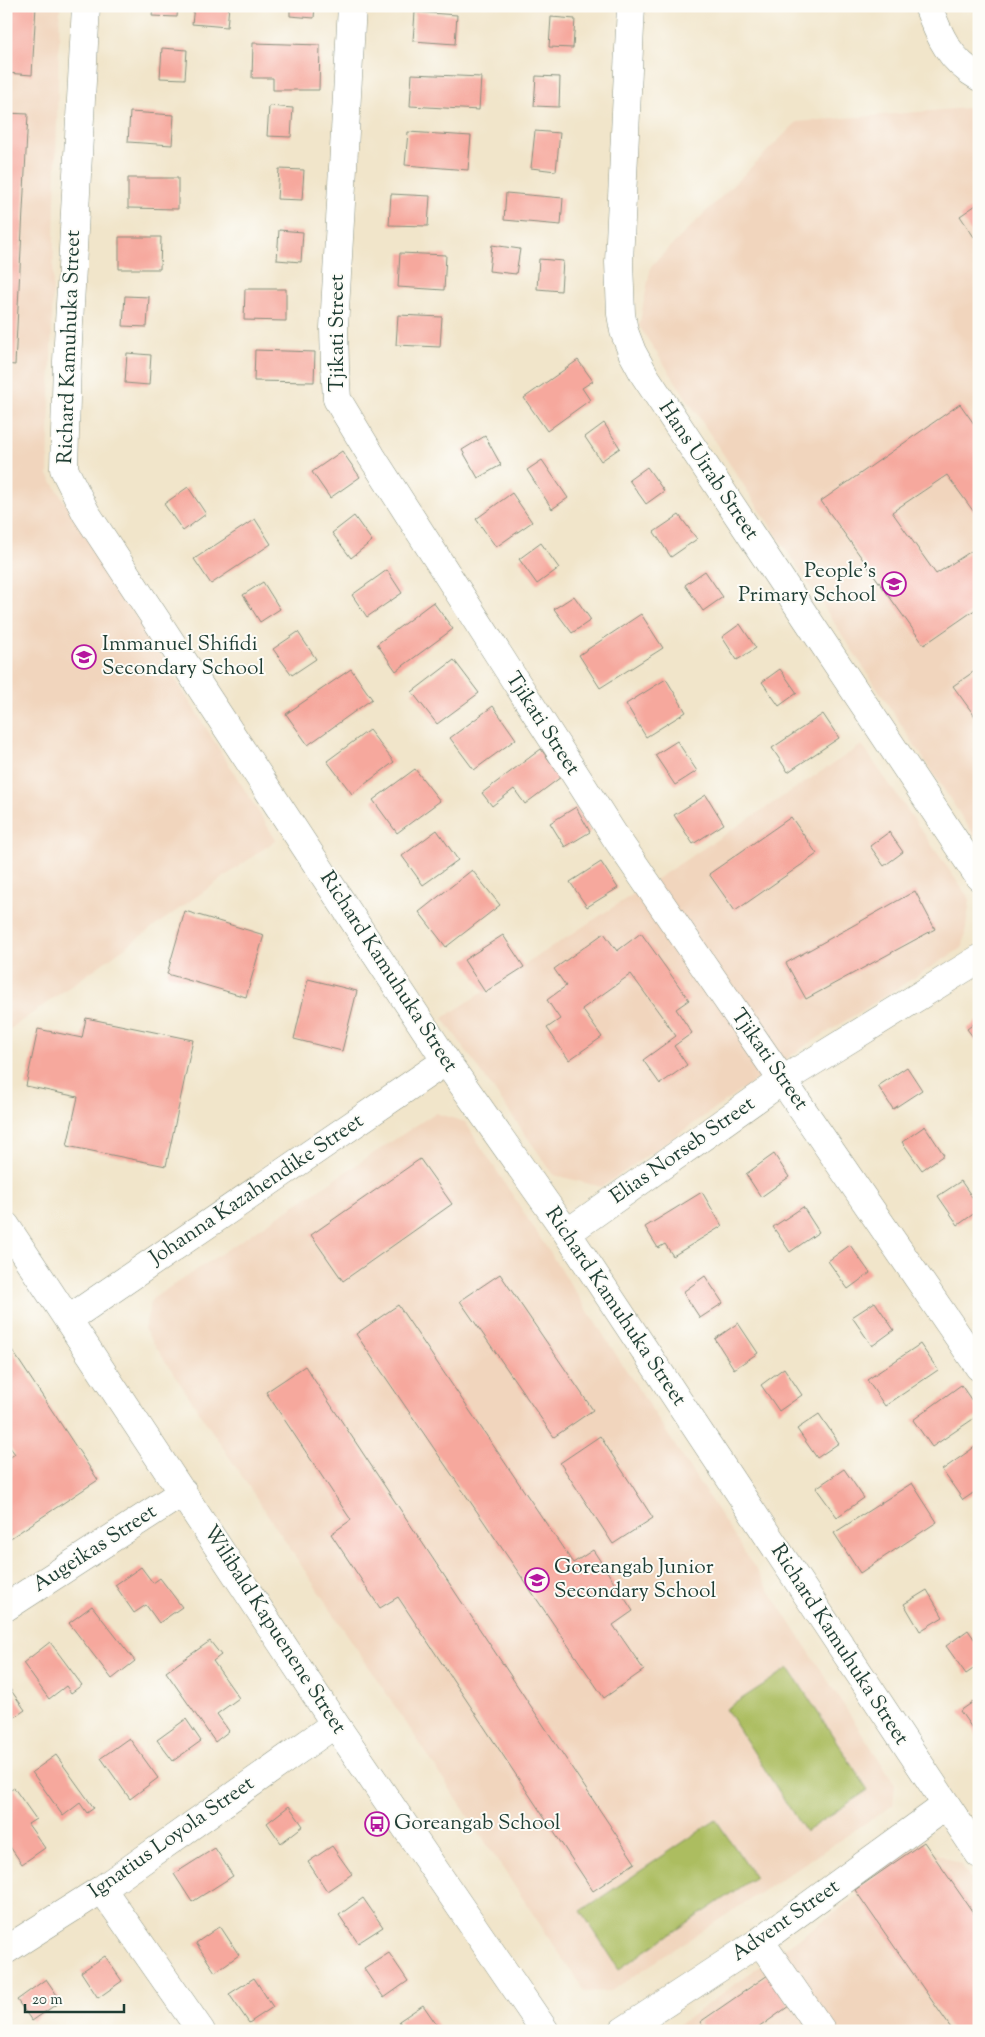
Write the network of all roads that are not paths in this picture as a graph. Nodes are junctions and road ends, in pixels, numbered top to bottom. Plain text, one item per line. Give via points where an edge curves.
1 (86, 6) edge
2 (352, 6) edge
3 (632, 6) edge
4 (928, 6) edge
5 (979, 77) edge
6 (979, 878) edge
7 (979, 959) edge
8 (446, 1061) junction
9 (783, 1080) junction
10 (6, 1226) edge
11 (567, 1233) junction
12 (69, 1319) junction
13 (979, 1368) edge
14 (183, 1492) junction
15 (6, 1606) edge
16 (335, 1724) junction
17 (945, 1806) junction
18 (979, 1854) edge
19 (102, 1889) junction
20 (760, 1941) junction
21 (6, 1950) edge
22 (200, 2031) edge
23 (544, 2031) edge
24 (623, 2031) edge
25 (822, 2031) edge

1 - 8 street, Richard Kamuhuka Street via 66,370 64,469 91,522
2 - 9 street, Tjikati Street via 334,328 337,399 614,835
3 - 6 street, Hans Uirab Street via 619,262 621,314 632,352 650,384
4 - 5 street via 940,37 964,69
7 - 9 street, Elias Norseb Street
8 - 11 street, Richard Kamuhuka Street
8 - 12 street, Johanna Kazahendike Street
9 - 11 street, Elias Norseb Street
9 - 13 street, Tjikati Street
10 - 12 street, Wilibald Kapuenene Street
11 - 17 street, Richard Kamuhuka Street
12 - 14 street, Wilibald Kapuenene Street
14 - 15 street, Augeikas Street
14 - 16 street, Wilibald Kapuenene Street
16 - 19 street, Ignatius Loyola Street
16 - 23 street, Wilibald Kapuenene Street
17 - 18 street, Richard Kamuhuka Street
17 - 20 street, Advent Street
19 - 21 street, Ignatius Loyola Street
19 - 22 street
20 - 24 street, Advent Street
20 - 25 street

